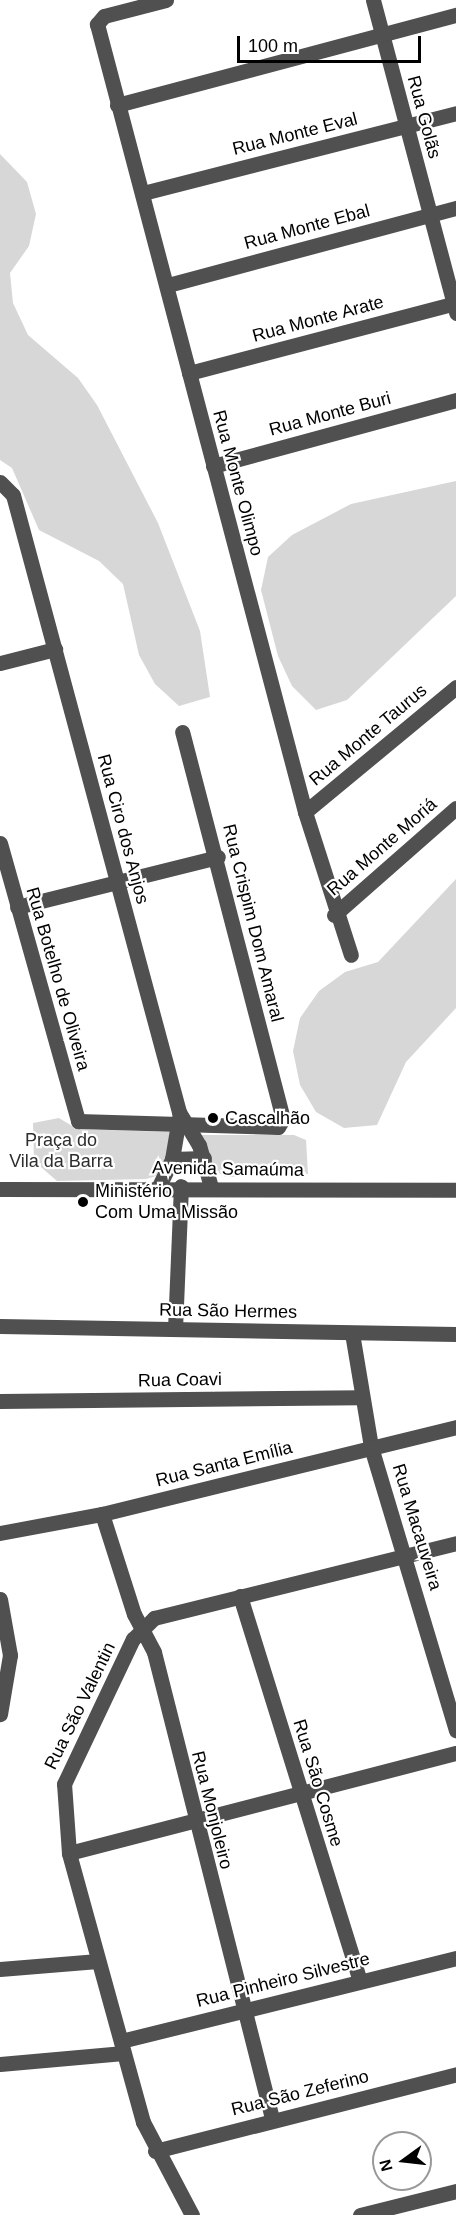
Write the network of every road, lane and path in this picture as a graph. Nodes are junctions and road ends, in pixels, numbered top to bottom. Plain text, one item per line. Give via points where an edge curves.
1 (166, 0) edge
2 (373, 0) edge
3 (456, 15) edge
4 (382, 35) junction
5 (117, 105) junction
6 (456, 113) edge
7 (407, 125) junction
8 (143, 193) junction
9 (456, 208) edge
10 (429, 214) junction
11 (168, 285) junction
12 (455, 307) edge
13 (189, 373) junction
14 (456, 400) edge
15 (213, 466) junction
16 (0, 482) edge
17 (55, 650) junction
18 (0, 663) edge
19 (456, 687) edge
20 (182, 732) dead end
21 (456, 808) edge
22 (305, 812) junction
23 (0, 843) edge
24 (218, 857) junction
25 (117, 883) junction
26 (17, 907) junction
27 (334, 915) junction
28 (351, 956) dead end
29 (182, 1121) junction
30 (204, 1158) junction
31 (172, 1159) junction
32 (159, 1186) junction
33 (181, 1186) junction
34 (211, 1187) junction
35 (0, 1189) edge
36 (456, 1190) edge
37 (0, 1326) edge
38 (175, 1329) junction
39 (352, 1333) junction
40 (456, 1334) edge
41 (361, 1397) junction
42 (0, 1401) edge
43 (456, 1427) edge
44 (371, 1447) junction
45 (102, 1514) junction
46 (0, 1533) edge
47 (456, 1544) edge
48 (407, 1555) junction
49 (240, 1596) junction
50 (0, 1599) edge
51 (141, 1627) junction
52 (0, 1714) edge
53 (456, 1731) edge
54 (456, 1753) edge
55 (301, 1793) junction
56 (194, 1822) junction
57 (69, 1853) junction
58 (456, 1958) edge
59 (98, 1961) junction
60 (0, 1969) edge
61 (360, 1981) junction
62 (243, 2011) junction
63 (122, 2047) junction
64 (0, 2064) edge
65 (456, 2074) edge
66 (272, 2120) junction
67 (155, 2151) junction
68 (456, 2191) edge
69 (192, 2215) edge
70 (360, 2215) edge

1 - 5 street, Rua Monte Olimpo via 99,19
2 - 4 street, Rua Golãs
3 - 4 street
4 - 5 street
4 - 7 street, Rua Golãs
5 - 8 street, Rua Monte Olimpo
6 - 7 street, Rua Monte Eval
7 - 8 street, Rua Monte Eval
7 - 10 street, Rua Golãs
8 - 11 street, Rua Monte Olimpo
9 - 10 street, Rua Monte Ebal
10 - 11 street, Rua Monte Ebal
10 - 12 street, Rua Golãs
11 - 13 street, Rua Monte Olimpo
12 - 13 street, Rua Monte Arate
13 - 15 street, Rua Monte Olimpo
14 - 15 street, Rua Monte Buri
15 - 22 street, Rua Monte Olimpo
16 - 17 street, Rua Ciro dos Anjos via 13,495
17 - 18 street
17 - 25 street, Rua Ciro dos Anjos
19 - 22 street, Rua Monte Taurus
20 - 24 street, Rua Crispim Dom Amaral
21 - 27 street, Rua Monte Moriá
22 - 27 street, Rua Monte Olimpo
23 - 26 street, Rua Botelho de Oliveira
24 - 25 street
24 - 29 street, Rua Crispim Dom Amaral via 282,1124
25 - 26 street
25 - 29 street, Rua Ciro dos Anjos
26 - 29 street, Rua Botelho de Oliveira via 81,1124
27 - 28 street, Rua Monte Olimpo
29 - 30 street, Rua Ciro dos Anjos
29 - 31 street
30 - 31 street
30 - 34 street, Rua Ciro dos Anjos
31 - 32 street
32 - 33 street, Avenida Samaúma
32 - 35 street, Avenida Samaúma
33 - 34 street, Avenida Samaúma
33 - 38 street
34 - 36 street, Avenida Samaúma
37 - 38 street, Rua São Hermes
38 - 39 street, Rua São Hermes
39 - 40 street, Rua São Hermes
39 - 41 street, Rua Macauveira
41 - 42 street, Rua Coavi
41 - 44 street, Rua Macauveira
43 - 44 street, Rua Santa Emília
44 - 45 street, Rua Santa Emília
44 - 48 street, Rua Macauveira
45 - 46 street, Rua Santa Emília
45 - 51 street, Rua Monjoleiro
47 - 48 street
48 - 49 street
48 - 53 street, Rua Macauveira
49 - 51 street
49 - 55 street, Rua São Cosme
50 - 52 street via 10,1655
51 - 56 street, Rua Monjoleiro via 154,1652
51 - 57 street, Rua São Valentin via 63,1784
54 - 55 street
55 - 56 street
55 - 61 street, Rua São Cosme
56 - 57 street
56 - 62 street, Rua Monjoleiro
57 - 59 street, Rua São Valentin
58 - 61 street, Rua Pinheiro Silvestre
59 - 60 street
59 - 63 street, Rua São Valentin
61 - 62 street, Rua Pinheiro Silvestre
62 - 63 street, Rua Pinheiro Silvestre
62 - 66 street, Rua Monjoleiro
63 - 64 street, Rua Pinheiro Silvestre
63 - 67 street, Rua São Valentin
65 - 66 street, Rua São Zeferino
66 - 67 street, Rua São Zeferino
67 - 69 street, Rua São Valentin
68 - 70 street

